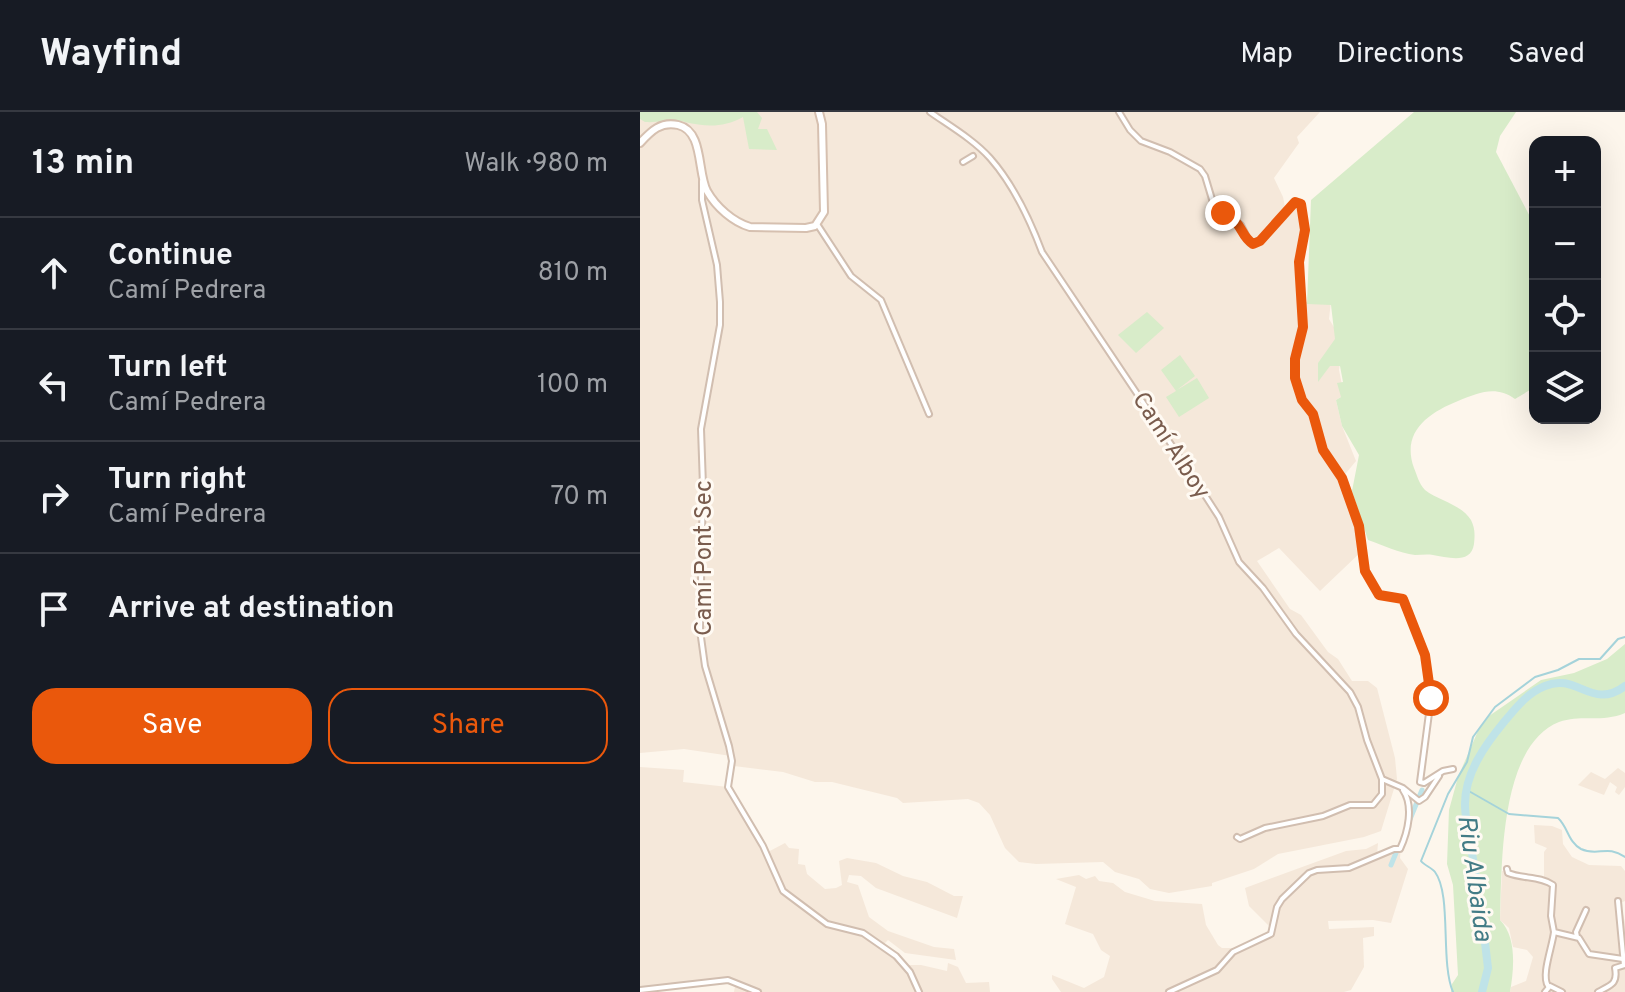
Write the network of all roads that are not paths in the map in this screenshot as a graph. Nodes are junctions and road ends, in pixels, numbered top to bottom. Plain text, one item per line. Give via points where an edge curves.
1 (819, 112) edge
2 (930, 112) edge
3 (1119, 112) edge
4 (640, 143) edge
5 (973, 156) dead end
6 (963, 162) dead end
7 (703, 179) junction
8 (817, 224) junction
9 (929, 414) dead end
10 (1453, 769) dead end
11 (1440, 774) junction
12 (1382, 779) junction
13 (1399, 786) junction
14 (1237, 837) dead end
15 (1507, 869) dead end
16 (1618, 901) dead end
17 (1586, 910) dead end
18 (1554, 932) junction
19 (1577, 937) junction
20 (1624, 963) edge
21 (1546, 989) edge
22 (640, 990) edge
23 (758, 992) edge
24 (919, 992) edge
25 (1169, 992) edge
26 (1562, 992) edge
27 (1598, 992) edge

1 - 8 main road via 825,180 824,212
2 - 12 street, Camí Alboy via 989,157 1004,177 1042,252 1219,517 1239,562 1350,692
3 - 11 street via 1141,141 1200,169 1214,206 1241,225 1250,243 1260,241 1295,202 1301,204 1303,327 1295,378 1323,450 1342,478 1361,534 1365,571 1379,595 1403,599 1420,639 1431,705 1420,782
4 - 7 main road via 653,129 684,127 692,133
5 - 6 street
7 - 8 main road via 720,208 742,225 767,229
7 - 24 street, Camí Pont Sec via 720,325 701,429 700,630 732,761 728,787 783,891 827,924 863,933 896,956
8 - 9 street via 851,276 881,300
10 - 11 street
11 - 13 street via 1419,801
12 - 13 street
12 - 14 street via 1382,794 1373,805 1350,805
13 - 25 street via 1410,802 1409,830 1400,849 1349,868 1309,873 1277,907 1271,934 1233,952 1217,970
15 - 18 street via 1553,885
16 - 20 street
17 - 19 street
18 - 19 street
18 - 21 street via 1544,974
19 - 20 street via 1589,954
20 - 27 street via 1616,967 1617,981
21 - 26 street
22 - 23 street via 728,980

